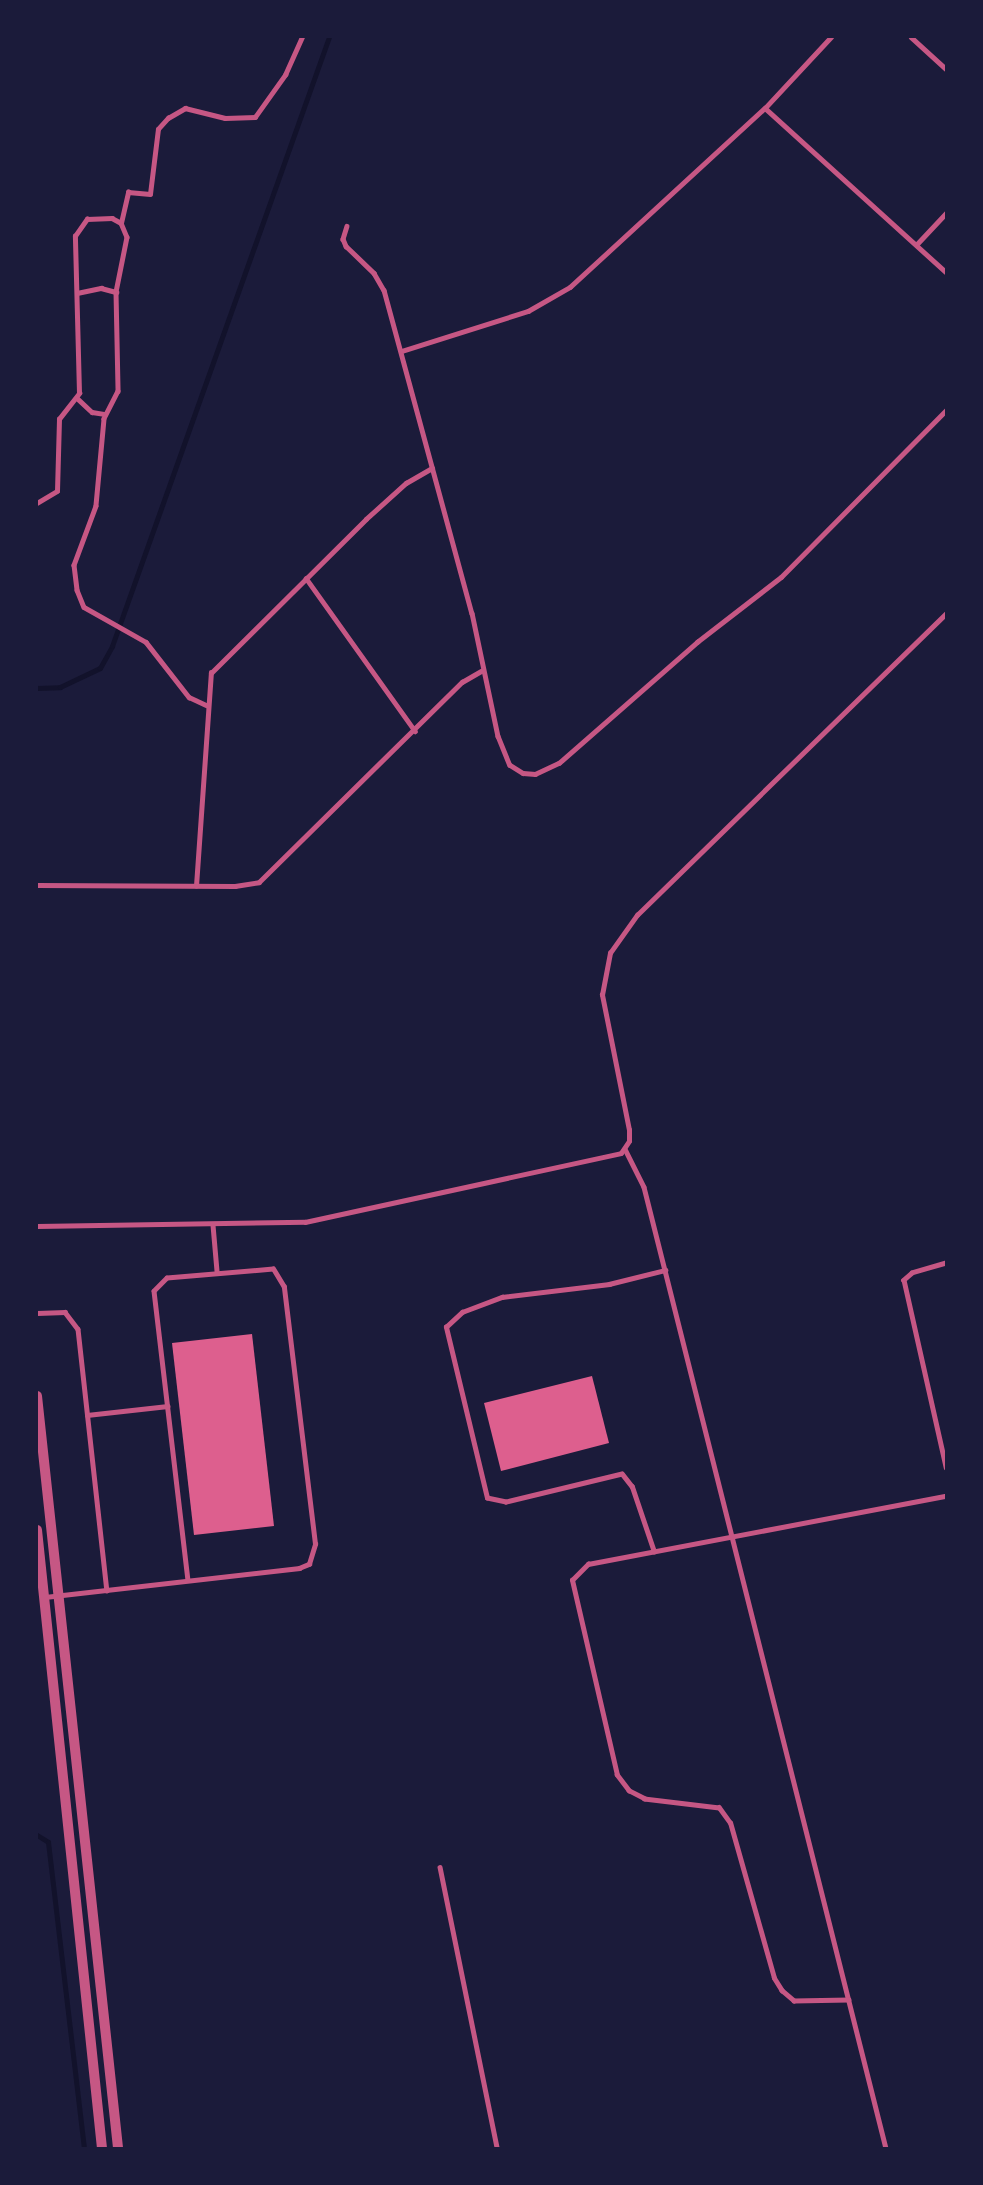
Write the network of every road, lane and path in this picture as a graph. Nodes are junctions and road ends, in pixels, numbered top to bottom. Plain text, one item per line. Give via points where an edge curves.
1 (302, 37) edge
2 (831, 37) edge
3 (911, 37) edge
4 (946, 69) edge
5 (765, 108) junction
6 (946, 213) edge
7 (121, 223) junction
8 (347, 226) dead end
9 (916, 245) junction
10 (946, 272) edge
11 (117, 292) junction
12 (77, 293) junction
13 (402, 351) junction
14 (78, 399) junction
15 (946, 410) edge
16 (105, 414) junction
17 (432, 468) junction
18 (37, 503) edge
19 (306, 577) junction
20 (946, 614) edge
21 (481, 671) junction
22 (206, 705) junction
23 (415, 732) junction
24 (37, 885) edge
25 (196, 886) junction
26 (625, 1149) junction
27 (213, 1225) junction
28 (37, 1226) edge
29 (946, 1263) edge
30 (665, 1270) junction
31 (216, 1271) junction
32 (37, 1313) edge
33 (37, 1396) edge
34 (167, 1406) junction
35 (88, 1415) junction
36 (946, 1468) edge
37 (946, 1496) edge
38 (37, 1530) edge
39 (734, 1537) junction
40 (654, 1552) junction
41 (188, 1580) junction
42 (107, 1590) junction
43 (58, 1595) junction
44 (44, 1597) junction
45 (440, 1867) dead end
46 (849, 2000) junction
47 (102, 2148) edge
48 (118, 2148) edge
49 (498, 2148) edge
50 (886, 2148) edge

1 - 7 lane via 285,75 255,117 225,118 185,108 168,118 158,129 150,194 128,192
2 - 5 lane
3 - 4 lane
5 - 9 lane
5 - 13 lane via 570,287 528,311
6 - 9 lane
7 - 11 lane via 127,246
7 - 12 lane via 94,216 77,230
8 - 13 lane via 343,239 380,281
9 - 10 lane
11 - 12 lane via 100,288
11 - 16 lane via 118,391
12 - 14 lane
13 - 17 lane
14 - 16 lane via 92,412
14 - 18 lane via 59,419 57,491
15 - 21 lane via 781,577 547,771 523,773 503,754
16 - 22 lane via 96,506 74,573 84,607 157,652 189,698
17 - 19 lane via 406,482
17 - 21 lane via 472,613
19 - 22 lane via 211,673
19 - 23 lane
20 - 26 lane via 637,915 610,953 602,995 626,1102 629,1130
21 - 23 lane via 462,682
22 - 25 lane
23 - 25 lane via 270,875 247,885
24 - 25 lane
26 - 27 lane via 305,1222
26 - 30 lane via 640,1174
27 - 28 lane
27 - 31 lane
29 - 36 lane via 904,1280
30 - 39 lane
30 - 40 lane via 609,1284 502,1297 462,1312 446,1326 487,1498 506,1502 622,1474 632,1486
31 - 34 lane via 167,1278 158,1282 154,1291
31 - 41 lane via 262,1267 281,1276 314,1556 299,1567
32 - 35 lane via 65,1312 74,1318
33 - 43 street
34 - 35 lane
34 - 41 lane
35 - 42 lane
37 - 39 lane
38 - 44 street
39 - 40 lane
39 - 46 lane
40 - 46 lane via 588,1564 572,1580 617,1776 629,1791 645,1799 705,1802 719,1808 730,1822 774,1978 782,1991 794,2001
41 - 42 lane
42 - 43 lane
43 - 44 lane
43 - 48 street
44 - 47 street
45 - 49 lane
46 - 50 lane

